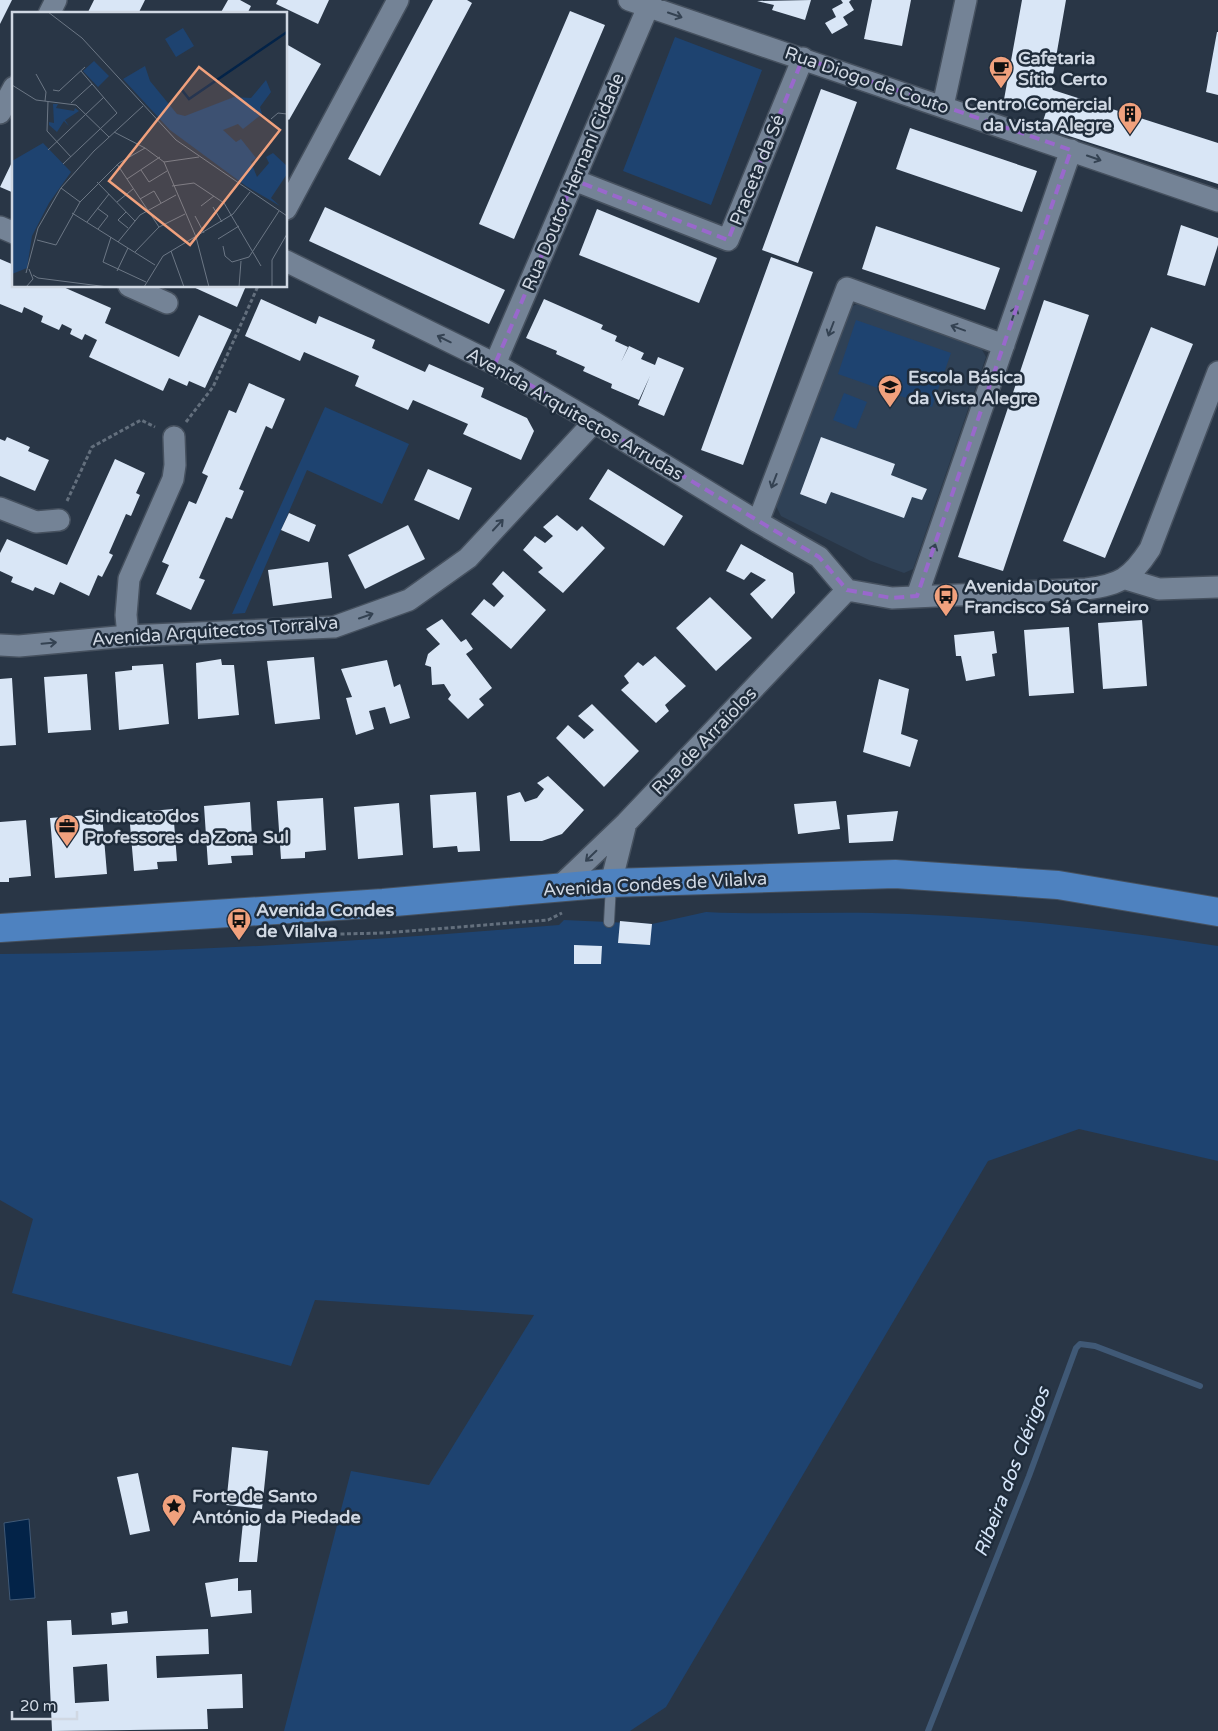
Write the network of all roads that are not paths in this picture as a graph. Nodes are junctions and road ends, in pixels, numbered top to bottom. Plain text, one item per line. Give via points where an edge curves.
1 (56, 0) edge
2 (398, 0) edge
3 (966, 0) edge
4 (643, 2) edge
5 (50, 12) edge
6 (803, 58) junction
7 (12, 91) edge
8 (943, 106) junction
9 (0, 113) edge
10 (12, 120) edge
11 (1071, 150) junction
12 (574, 180) junction
13 (1218, 201) edge
14 (288, 205) edge
15 (0, 227) edge
16 (12, 232) edge
17 (288, 262) edge
18 (133, 288) edge
19 (167, 304) dead end
20 (1004, 345) junction
21 (495, 364) junction
22 (1218, 372) edge
23 (594, 422) junction
24 (174, 437) road end
25 (0, 508) edge
26 (59, 520) road end
27 (758, 522) junction
28 (1126, 579) junction
29 (1218, 587) edge
30 (847, 590) junction
31 (917, 596) junction
32 (128, 636) junction
33 (0, 645) edge
34 (626, 823) junction
35 (611, 883) junction
36 (557, 889) junction
37 (1218, 912) edge
38 (609, 922) dead end
39 (0, 928) edge

1 - 5 street
2 - 14 street
3 - 8 street
4 -> 6 street, Rua Diogo de Couto
4 - 12 street, Rua Doutor Hernani Cidade
6 - 8 street, Rua Diogo de Couto
6 - 12 street, Praceta da Sé via 728,240
7 - 9 street
8 - 11 street, Rua Diogo de Couto
9 - 10 street
11 -> 13 street, Rua Diogo de Couto
20 -> 11 street
12 - 21 street, Rua Doutor Hernani Cidade
15 - 16 street
21 -> 17 street, Avenida Arquitectos Arrudas
18 - 19 street
20 -> 27 street via 847,288
31 -> 20 street
21 - 23 street, Avenida Arquitectos Arrudas
22 - 28 street via 1150,549
23 - 27 street, Avenida Arquitectos Arrudas
32 -> 23 street, Avenida Arquitectos Torralva via 334,627 409,600 468,558
24 - 32 street via 176,464 173,479 129,579
25 - 26 street via 36,522
27 - 30 street, Avenida Arquitectos Arrudas via 819,556
28 - 29 street via 1159,589
28 - 31 street via 1110,586 1086,589
30 - 31 street via 878,596
30 - 34 street, Rua de Arraiolos
33 -> 32 street, Avenida Arquitectos Torralva
34 - 35 street
34 -> 36 street, Rua de Arraiolos
35 - 36 main road, Avenida Condes de Vilalva
35 - 37 main road, Avenida Condes de Vilalva via 895,874 1058,884
35 - 38 lane
36 - 39 main road, Avenida Condes de Vilalva

